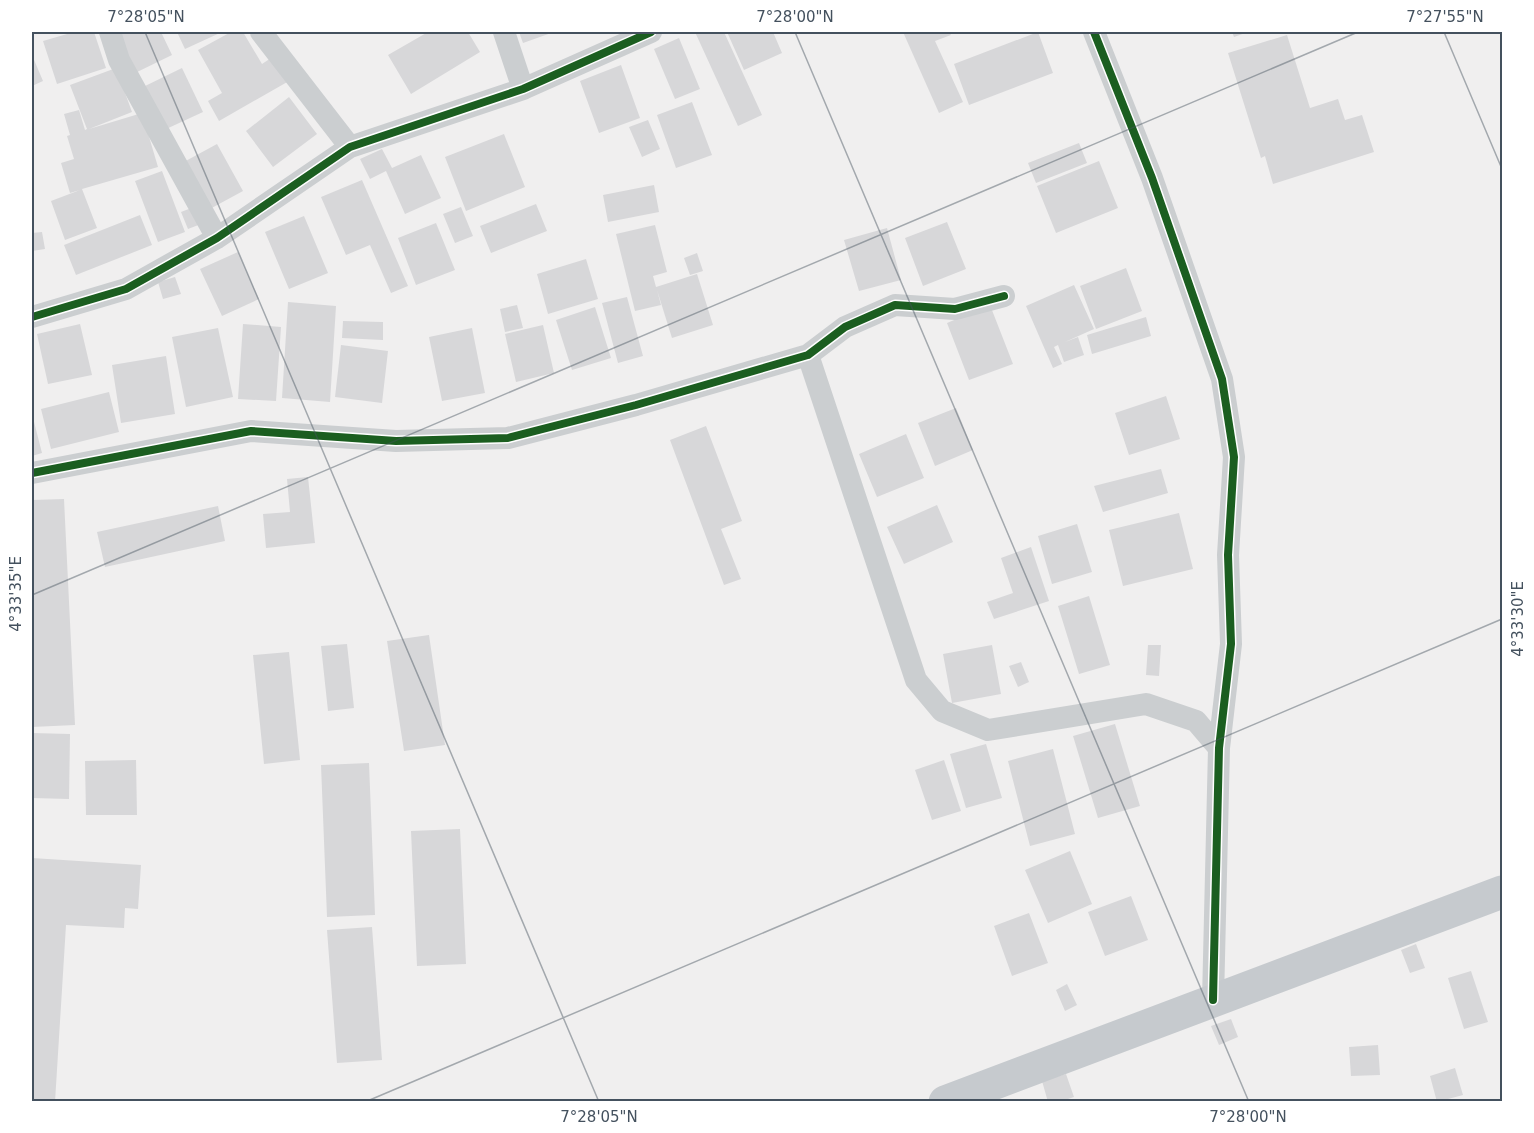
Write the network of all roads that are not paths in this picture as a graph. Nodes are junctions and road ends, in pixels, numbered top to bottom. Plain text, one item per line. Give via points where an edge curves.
1 (110, 32) edge
2 (261, 32) edge
3 (504, 32) edge
4 (651, 32) edge
5 (1094, 32) edge
6 (523, 89) junction
7 (350, 147) junction
8 (217, 238) junction
9 (1004, 296) dead end
10 (32, 317) edge
11 (808, 355) junction
12 (32, 473) edge
13 (1219, 748) junction
14 (1503, 892) edge
15 (1213, 1000) junction
16 (945, 1101) edge

1 - 8 street via 120,60
2 - 7 street
3 - 6 street
4 - 6 street
5 - 13 street via 1152,178 1222,379 1234,457 1228,555 1231,644
6 - 7 street
7 - 8 street
8 - 10 street via 126,289
9 - 11 street via 955,309 895,305 845,327
11 - 12 street via 508,438 396,441 251,431
11 - 13 street via 916,680 942,711 988,730 1146,704 1196,721
13 - 15 street
14 - 15 main road
15 - 16 main road

